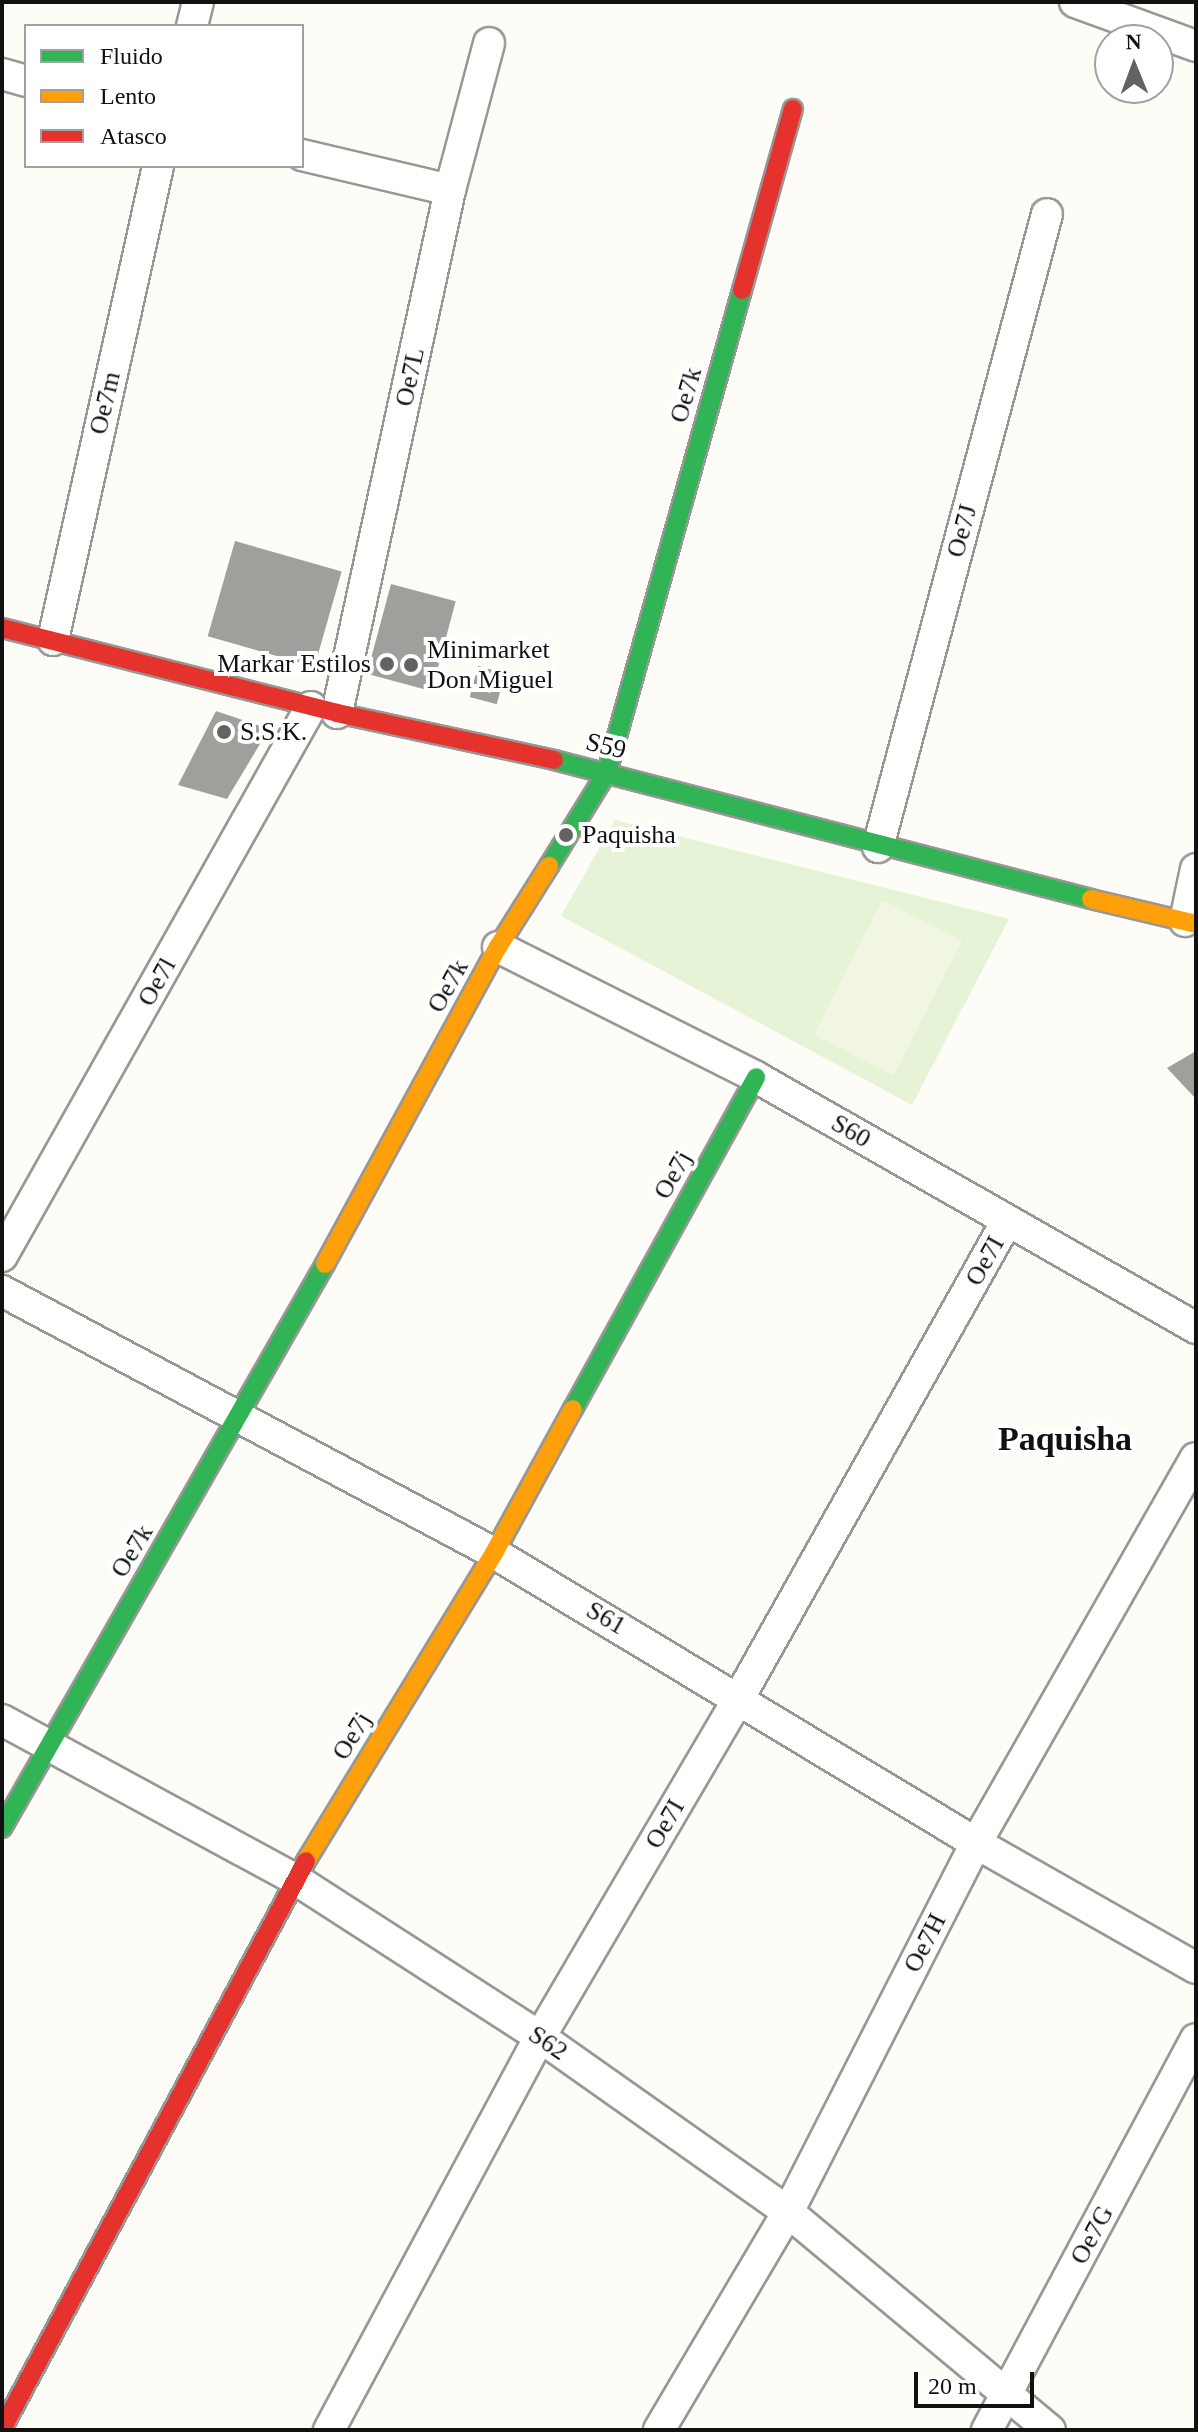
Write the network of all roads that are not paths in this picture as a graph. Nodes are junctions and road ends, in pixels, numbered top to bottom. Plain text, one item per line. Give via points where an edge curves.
1 (198, 2) edge
2 (1075, 2) edge
3 (192, 24) edge
4 (489, 43) dead end
5 (1196, 46) edge
6 (2, 74) edge
7 (24, 80) edge
8 (793, 109) dead end
9 (304, 155) edge
10 (158, 168) edge
11 (450, 190) junction
12 (1047, 214) dead end
13 (2, 628) edge
14 (53, 640) junction
15 (324, 710) junction
16 (607, 772) junction
17 (878, 847) junction
18 (1196, 869) edge
19 (1190, 923) edge
20 (498, 947) junction
21 (756, 1077) junction
22 (1007, 1221) junction
23 (2, 1256) edge
24 (2, 1291) edge
25 (1196, 1328) edge
26 (240, 1420) junction
27 (1196, 1458) edge
28 (494, 1553) junction
29 (740, 1696) junction
30 (2, 1720) edge
31 (49, 1742) junction
32 (2, 1828) edge
33 (976, 1843) junction
34 (295, 1879) junction
35 (1196, 1968) edge
36 (540, 2037) junction
37 (1196, 2039) edge
38 (788, 2212) junction
39 (1007, 2395) junction
40 (2, 2429) edge
41 (329, 2430) edge
42 (659, 2430) edge
43 (987, 2430) edge
44 (1050, 2430) edge

1 - 3 street
2 - 5 street
4 - 11 street, Oe7L
6 - 7 street
8 - 16 street, Oe7k
9 - 11 street
10 - 14 street, Oe7m
11 - 15 street, Oe7L
12 - 17 street, Oe7J
13 - 14 street, S59
14 - 15 street, S59
15 - 16 street, S59
15 - 23 street, Oe7l
16 - 17 street, S59
16 - 20 street, Oe7k
17 - 19 street, S59
18 - 19 street
20 - 21 street, S60
20 - 26 street, Oe7k
21 - 22 street, S60
21 - 28 street, Oe7j
22 - 25 street, S60
22 - 29 street, Oe7I
24 - 26 street, S61
26 - 28 street, S61
26 - 31 street, Oe7k
27 - 33 street, Oe7H
28 - 29 street, S61
28 - 34 street, Oe7j
29 - 33 street, S61
29 - 36 street, Oe7I
30 - 31 street, S62
31 - 32 street, Oe7k
31 - 34 street, S62
33 - 35 street, S61
33 - 38 street, Oe7H
34 - 36 street, S62
34 - 40 street, Oe7j
36 - 38 street, S62
36 - 41 street, Oe7I
37 - 39 street, Oe7G
38 - 39 street, S62
38 - 42 street, Oe7H
39 - 43 street, Oe7G
39 - 44 street, S62

